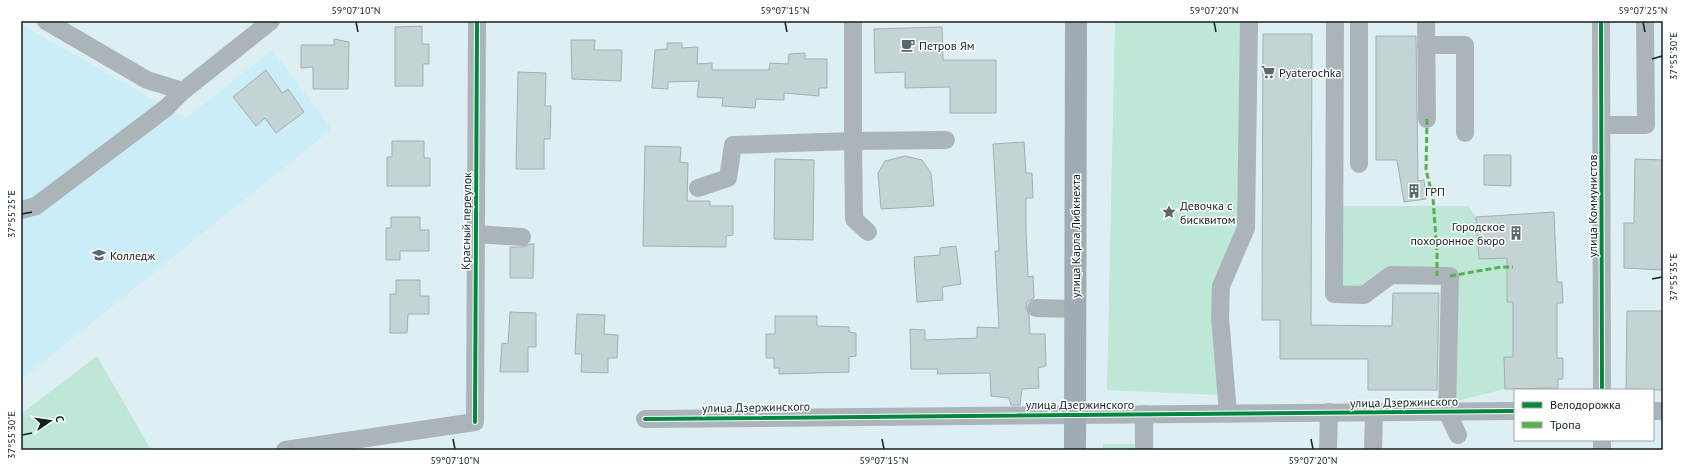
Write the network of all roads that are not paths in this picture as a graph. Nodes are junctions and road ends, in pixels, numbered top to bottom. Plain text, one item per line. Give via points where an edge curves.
1 (46, 21) edge
2 (271, 21) edge
3 (477, 21) edge
4 (853, 21) edge
5 (1076, 21) edge
6 (1249, 21) edge
7 (1334, 21) edge
8 (1359, 21) edge
9 (1426, 21) edge
10 (1601, 21) edge
11 (1645, 21) edge
12 (1426, 45) junction
13 (183, 91) junction
14 (1426, 119) dead end
15 (1602, 125) junction
16 (1465, 133) dead end
17 (946, 140) dead end
18 (853, 142) junction
19 (1359, 164) dead end
20 (698, 188) dead end
21 (21, 210) edge
22 (868, 232) dead end
23 (475, 234) junction
24 (522, 237) dead end
25 (1036, 308) dead end
26 (1075, 309) junction
27 (1602, 389) edge
28 (1470, 411) junction
29 (1514, 411) edge
30 (1329, 412) junction
31 (1374, 412) junction
32 (1447, 412) junction
33 (1228, 413) junction
34 (1075, 414) junction
35 (1144, 414) junction
36 (645, 419) dead end
37 (1458, 442) edge
38 (285, 450) edge
39 (1076, 450) edge
40 (1144, 450) edge
41 (1328, 450) edge
42 (1373, 450) edge

1 - 13 street via 147,80
2 - 13 street
3 - 23 street, Красный переулок
4 - 18 street
5 - 26 main road, улица Карла Либкнехта
6 - 33 street via 1246,228 1221,286 1220,317
7 - 32 street via 1334,294 1364,294 1391,275 1450,276
8 - 19 street
9 - 12 street
10 - 15 street, улица Коммунистов
11 - 15 street via 1646,125
12 - 14 street
12 - 16 street via 1465,45
13 - 21 street via 166,108 36,206
15 - 27 street, улица Коммунистов
17 - 18 street
18 - 20 street via 733,145 728,178
18 - 22 street via 854,219
23 - 24 street
23 - 38 street, Красный переулок via 475,422
25 - 26 street
26 - 34 main road, улица Карла Либкнехта
28 - 29 street, улица Дзержинского
28 - 32 street, улица Дзержинского
28 - 37 street
30 - 31 street, улица Дзержинского
30 - 33 street, улица Дзержинского
30 - 41 street
31 - 32 street, улица Дзержинского
31 - 42 street
32 - 37 street
33 - 35 street, улица Дзержинского
34 - 35 street, улица Дзержинского
34 - 36 street, улица Дзержинского
34 - 39 main road, улица Карла Либкнехта
35 - 40 street

